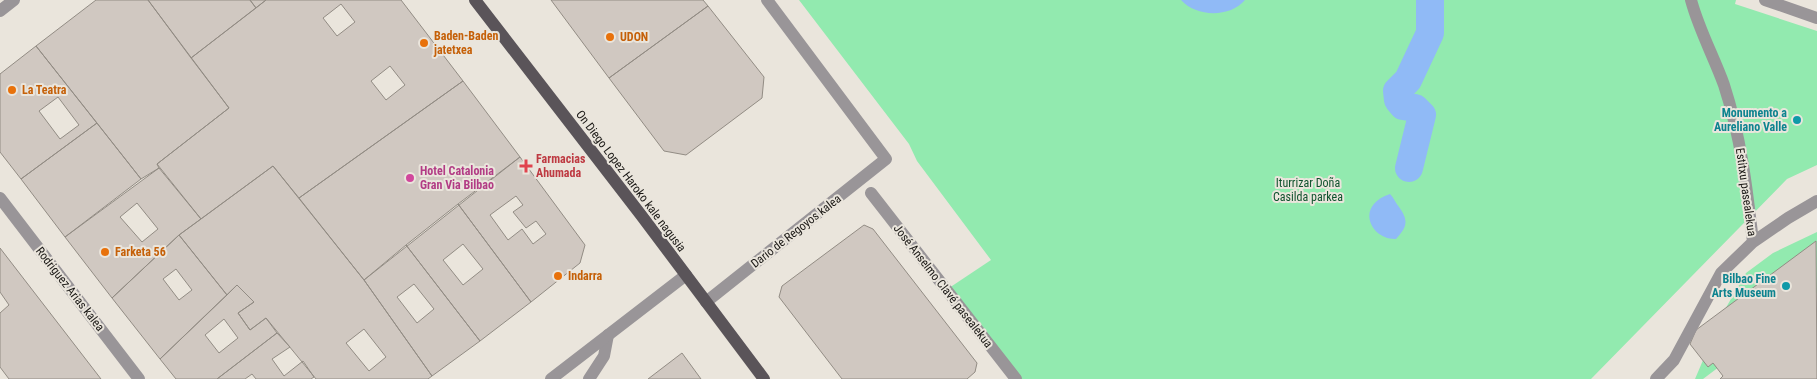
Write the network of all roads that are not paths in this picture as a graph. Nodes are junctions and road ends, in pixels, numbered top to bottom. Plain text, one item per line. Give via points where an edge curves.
1 (14, 0) edge
2 (475, 0) edge
3 (767, 0) edge
4 (1691, 0) edge
5 (1765, 0) edge
6 (0, 11) edge
7 (1817, 18) edge
8 (871, 193) dead end
9 (0, 198) edge
10 (1817, 201) edge
11 (1753, 242) junction
12 (686, 275) junction
13 (706, 302) junction
14 (608, 335) junction
15 (139, 379) edge
16 (551, 379) edge
17 (589, 379) edge
18 (764, 379) edge
19 (1016, 379) edge
20 (1656, 379) edge

1 - 6 street
2 - 12 main road, On Diego Lopez Haroko kale nagusia
3 - 13 street, Dario de Regoyos kalea via 886,160
4 - 11 street, Estitxu pasealekua via 1737,131 1745,168
5 - 7 street
8 - 19 street, José Anselmo Clavé pasealekua
9 - 15 street, Rodriguez Arias kalea
10 - 11 street
11 - 20 street via 1721,273 1674,360
12 - 13 main road, On Diego Lopez Haroko kale nagusia
12 - 14 street
13 - 18 main road, On Diego Lopez Haroko kale nagusia
14 - 16 street
14 - 17 street via 604,356

